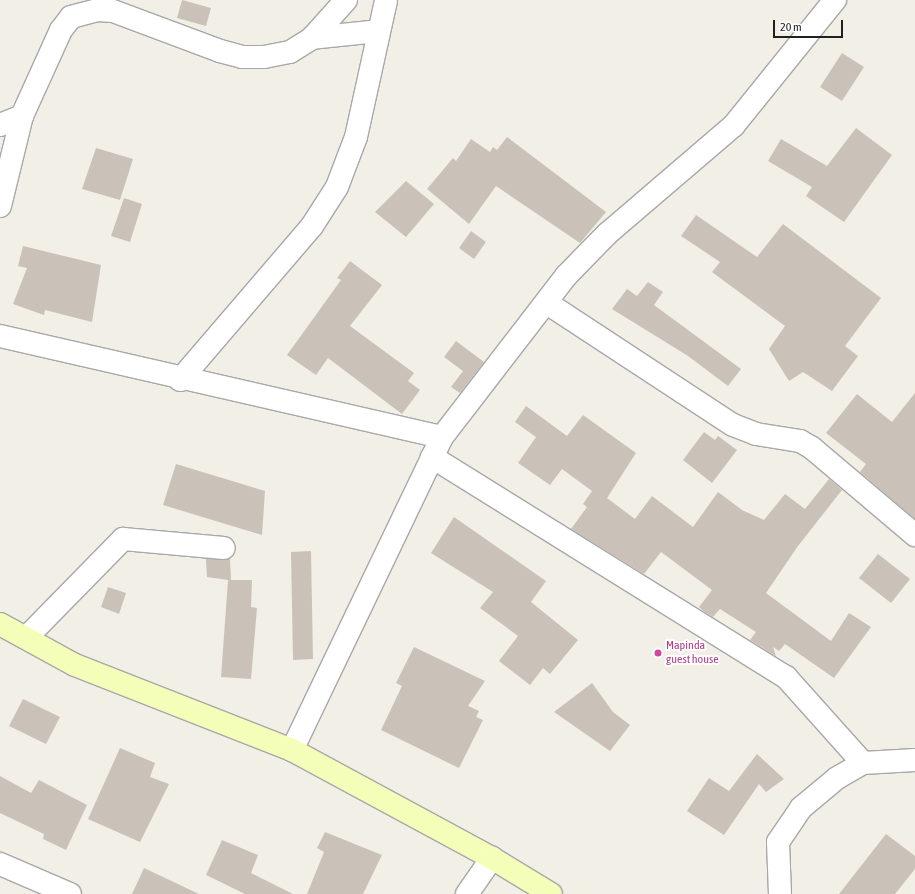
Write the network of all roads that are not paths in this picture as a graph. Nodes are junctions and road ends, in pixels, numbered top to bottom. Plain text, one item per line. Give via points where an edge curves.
1 (86, 0) edge
2 (346, 0) edge
3 (386, 0) edge
4 (835, 0) edge
5 (113, 10) junction
6 (379, 31) junction
7 (312, 38) junction
8 (22, 116) junction
9 (0, 125) edge
10 (0, 206) edge
11 (547, 303) junction
12 (0, 336) edge
13 (180, 380) junction
14 (442, 437) junction
15 (432, 457) junction
16 (915, 535) edge
17 (224, 548) dead end
18 (0, 624) edge
19 (26, 638) junction
20 (292, 750) junction
21 (915, 760) edge
22 (863, 763) junction
23 (492, 858) junction
24 (0, 864) edge
25 (70, 894) edge
26 (467, 894) edge
27 (551, 894) edge
28 (780, 894) edge

1 - 5 street
2 - 7 street
3 - 6 street
4 - 11 street via 734,125 607,234
5 - 7 street via 242,57 290,52
5 - 8 street via 89,11 72,17 61,30
6 - 7 street
6 - 13 street via 356,137 337,186 312,226
8 - 9 street
8 - 10 street
11 - 14 street
11 - 16 street via 733,425 806,444
12 - 13 street
13 - 14 street
14 - 15 street
15 - 20 street
15 - 22 street via 786,677
17 - 19 street via 123,539
18 - 19 street
19 - 20 street via 74,664
20 - 23 street
21 - 22 street
22 - 28 street via 837,778 806,803 778,842
23 - 26 street
23 - 27 street
24 - 25 street

